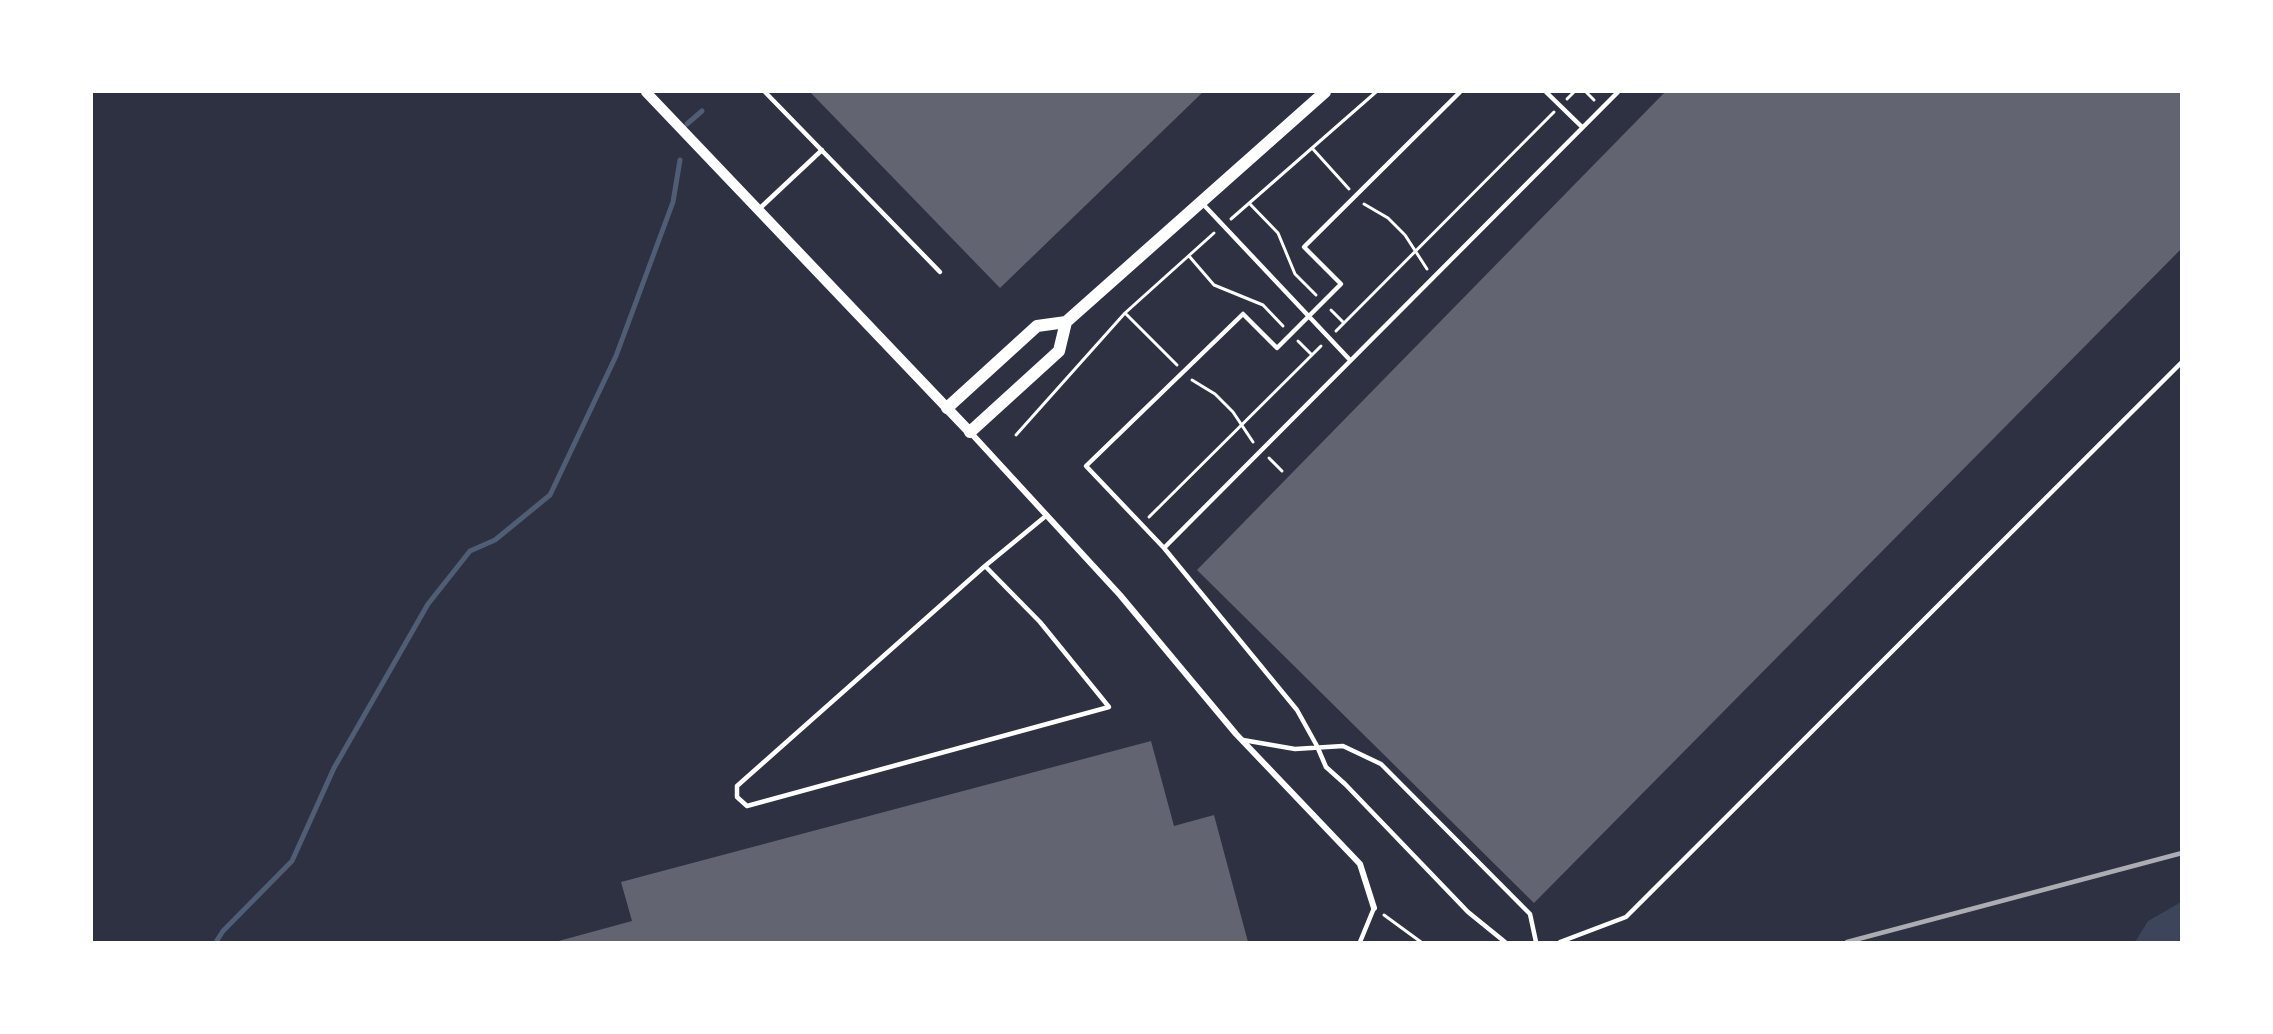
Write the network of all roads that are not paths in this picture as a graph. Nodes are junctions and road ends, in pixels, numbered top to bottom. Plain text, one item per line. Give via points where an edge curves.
1 (646, 92) edge
2 (765, 92) edge
3 (1325, 92) edge
4 (1460, 92) edge
5 (1546, 92) edge
6 (1618, 92) edge
7 (1582, 127) junction
8 (822, 150) junction
9 (1201, 201) junction
10 (757, 210) junction
11 (940, 272) dead end
12 (1309, 316) junction
13 (1066, 322) junction
14 (1350, 360) junction
15 (2181, 362) edge
16 (947, 408) junction
17 (970, 432) junction
18 (1047, 515) junction
19 (1164, 548) junction
20 (986, 566) junction
21 (1243, 740) junction
22 (1317, 746) junction
23 (1374, 908) joint
24 (1360, 942) edge
25 (1505, 942) edge
26 (1536, 942) edge
27 (1560, 942) edge

1 - 10 street
2 - 8 lane
3 - 9 main road
4 - 12 lane via 1304,247 1341,284
5 - 7 lane
6 - 7 lane
7 - 14 lane
8 - 10 lane
8 - 11 lane
9 - 12 lane
9 - 13 main road
10 - 16 street
12 - 14 lane
12 - 19 lane via 1277,348 1243,314 1086,466
13 - 16 main road via 1037,327
13 - 17 main road via 1059,351
14 - 19 lane
15 - 27 lane via 1626,917
16 - 17 street
17 - 18 street
18 - 20 lane
18 - 21 street
19 - 22 lane via 1297,711
20 - 20 lane via 737,786 737,797 747,806 1109,707 1040,622
21 - 22 lane via 1294,749
21 - 23 street via 1360,864
22 - 25 lane via 1326,767 1468,912
22 - 26 lane via 1343,746 1381,764 1530,914
23 - 24 lane

